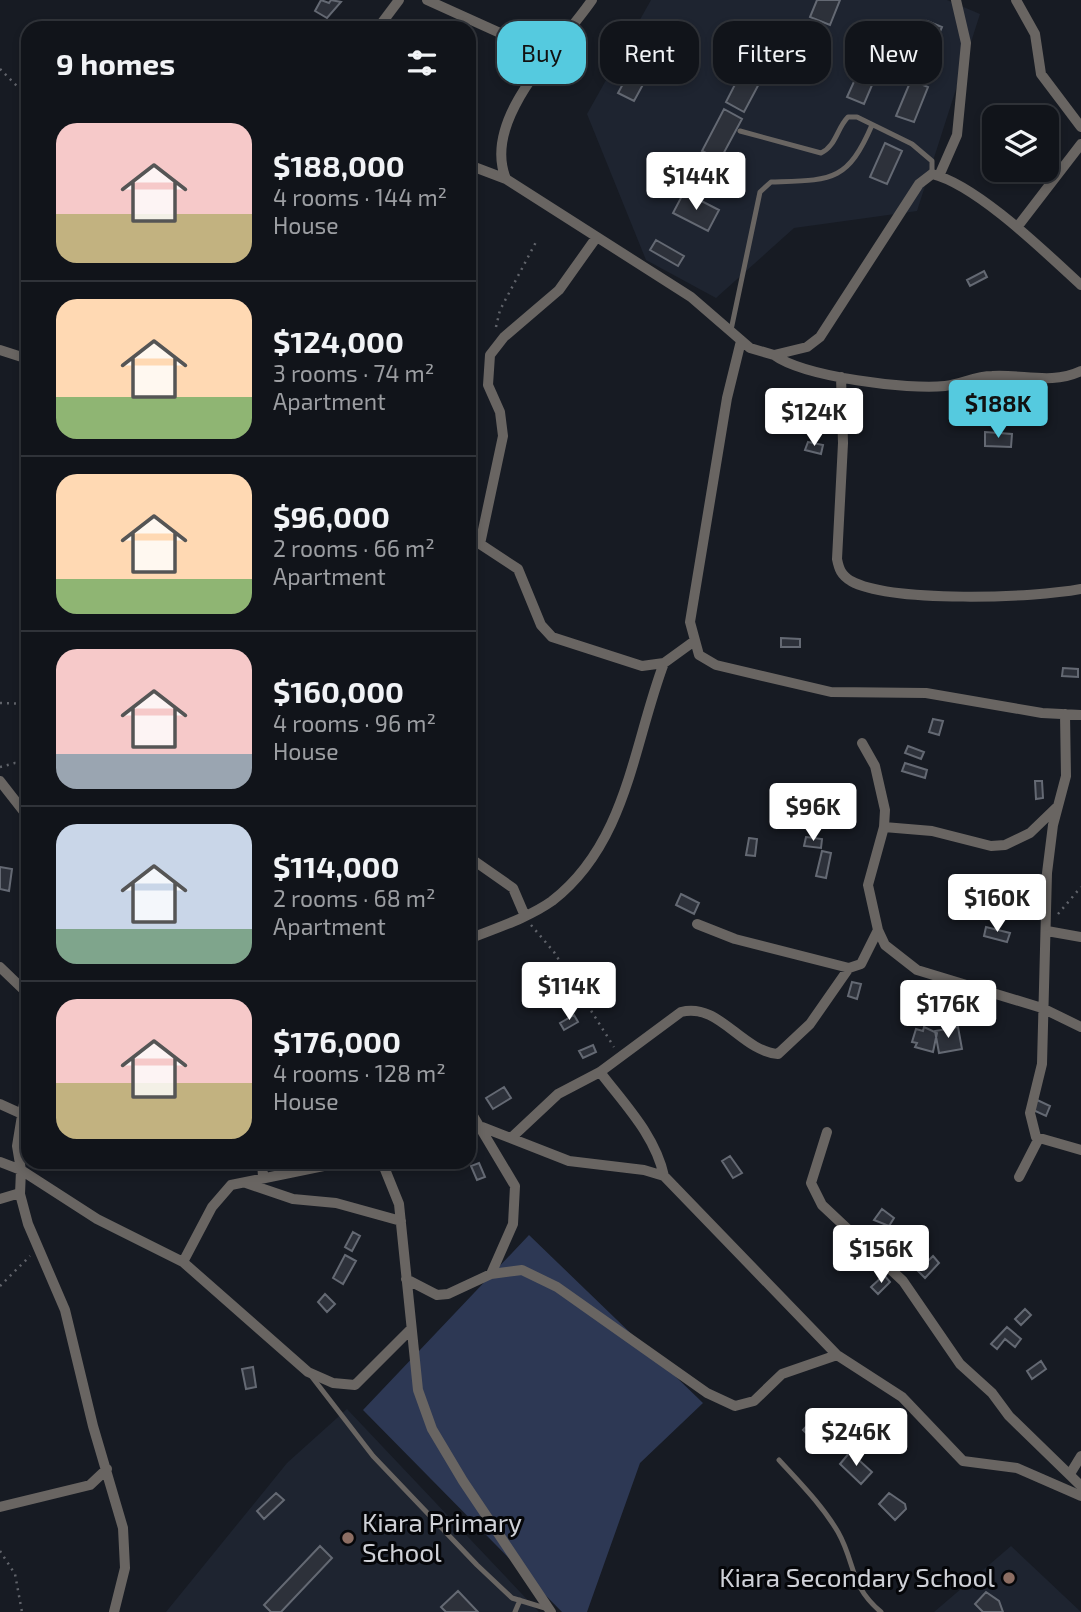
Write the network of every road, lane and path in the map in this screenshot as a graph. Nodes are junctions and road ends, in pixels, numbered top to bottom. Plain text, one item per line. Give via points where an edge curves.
1 (399, 0) edge
2 (427, 0) edge
3 (592, 0) edge
4 (956, 0) edge
5 (1016, 0) edge
6 (383, 21) edge
7 (474, 21) edge
8 (577, 21) edge
9 (476, 22) edge
10 (497, 32) edge
11 (0, 69) edge
12 (530, 84) edge
13 (21, 90) edge
14 (872, 124) junction
15 (1081, 127) edge
16 (740, 131) dead end
17 (1081, 144) edge
18 (476, 168) edge
19 (936, 175) junction
20 (506, 179) junction
21 (1018, 226) junction
22 (596, 238) junction
23 (536, 242) dead end
24 (1081, 285) edge
25 (731, 330) junction
26 (741, 341) junction
27 (495, 348) junction
28 (0, 350) edge
29 (774, 355) junction
30 (21, 357) edge
31 (1081, 371) edge
32 (842, 377) junction
33 (1081, 589) edge
34 (693, 642) junction
35 (664, 663) junction
36 (0, 703) edge
37 (21, 704) edge
38 (1065, 714) junction
39 (1081, 715) edge
40 (862, 743) dead end
41 (21, 763) edge
42 (0, 767) edge
43 (0, 781) edge
44 (1060, 805) junction
45 (21, 808) edge
46 (884, 827) junction
47 (476, 862) edge
48 (1081, 887) edge
49 (525, 916) junction
50 (696, 924) dead end
51 (1047, 928) junction
52 (878, 930) junction
53 (476, 936) edge
54 (1081, 936) edge
55 (0, 967) edge
56 (849, 968) junction
57 (21, 987) edge
58 (1042, 1008) junction
59 (1081, 1027) edge
60 (617, 1060) junction
61 (600, 1072) junction
62 (0, 1104) edge
63 (21, 1114) edge
64 (21, 1120) edge
65 (476, 1120) edge
66 (481, 1127) junction
67 (827, 1132) dead end
68 (1036, 1137) junction
69 (511, 1138) junction
70 (1081, 1150) edge
71 (0, 1162) edge
72 (262, 1169) edge
73 (306, 1169) edge
74 (385, 1169) edge
75 (21, 1170) junction
76 (664, 1176) junction
77 (263, 1177) junction
78 (1019, 1177) dead end
79 (244, 1182) junction
80 (20, 1193) junction
81 (0, 1199) edge
82 (401, 1221) junction
83 (37, 1249) junction
84 (183, 1262) junction
85 (491, 1274) junction
86 (406, 1279) junction
87 (0, 1286) edge
88 (411, 1329) junction
89 (836, 1355) junction
90 (308, 1372) junction
91 (1081, 1456) edge
92 (779, 1461) dead end
93 (107, 1469) junction
94 (1070, 1474) junction
95 (1081, 1486) edge
96 (1081, 1496) edge
97 (0, 1507) edge
98 (0, 1551) edge
99 (520, 1600) junction
100 (550, 1610) edge
101 (22, 1612) edge
102 (114, 1612) edge
103 (515, 1612) edge
104 (881, 1612) edge

1 - 6 street
2 - 7 street
3 - 8 street
4 - 19 street via 966,43 957,135
5 - 15 street via 1035,34 1041,74
9 - 10 street
11 - 13 path
12 - 20 street via 503,131 500,166
14 - 16 lane via 848,117 831,146 821,153
14 - 19 lane via 922,151 932,161
14 - 25 lane via 859,155 842,173 797,184 771,182 760,192
17 - 21 street
18 - 20 street
19 - 21 street
19 - 29 street via 919,184 820,337 807,347
20 - 22 street
21 - 24 street
22 - 25 street via 691,298
22 - 27 street via 559,290
23 - 27 path via 496,320
25 - 26 street
26 - 29 street
26 - 34 street via 710,493 690,622
27 - 35 street via 490,355 488,385 500,412 503,436 480,544 518,569 541,625 552,637 642,666
28 - 30 street
29 - 32 street via 806,371
31 - 32 street via 1056,380 990,376 911,387
32 - 33 street via 837,559 848,580 883,589 961,596 1004,597
34 - 35 street
34 - 38 street via 699,655 716,665 831,692 926,694
35 - 49 street via 610,828 576,878 551,901
36 - 37 path
38 - 39 street
38 - 44 street via 1066,776
40 - 46 street via 881,787
41 - 42 path
43 - 45 street
44 - 46 street via 1030,832 1006,845
44 - 51 street via 1049,848
46 - 52 street via 867,884
47 - 49 street via 513,888
48 - 51 path
49 - 53 street
49 - 60 path via 612,1042
50 - 56 street via 735,939
51 - 54 street
51 - 58 street
52 - 56 street via 861,964
52 - 58 street via 886,946 917,970
55 - 57 street
56 - 60 street via 810,1024 778,1055 762,1051 725,1024 690,1010
58 - 59 street
58 - 68 street via 1042,1064 1030,1113
60 - 61 street
61 - 69 street via 558,1094
61 - 76 street via 649,1135
62 - 63 street
64 - 75 street via 17,1146
65 - 66 street
66 - 69 street
66 - 85 street via 515,1186 513,1224
67 - 94 street via 811,1182 822,1205 903,1281 960,1364
68 - 70 street
68 - 78 street
69 - 76 street via 569,1161
71 - 75 street
72 - 77 street
73 - 77 street
74 - 82 street
75 - 80 street
75 - 84 street via 97,1219
76 - 89 street
77 - 79 street
79 - 82 street via 293,1199 337,1203
79 - 84 street via 222,1193
80 - 81 street
80 - 83 street
82 - 86 street
83 - 87 path
83 - 93 street via 65,1310
84 - 90 street
85 - 86 street via 448,1294 437,1294
85 - 89 street via 522,1270 534,1275 708,1393 735,1406 754,1401 782,1374
86 - 88 street
88 - 90 street via 355,1385 332,1383
88 - 100 street via 418,1390 432,1429
89 - 96 street via 902,1397 963,1461 1017,1468
90 - 99 lane via 373,1455 504,1592
91 - 94 street
92 - 104 lane via 830,1520 858,1587
93 - 97 street via 90,1485
93 - 102 street via 126,1553
94 - 95 street
98 - 101 path via 15,1574
99 - 100 lane
99 - 103 lane

